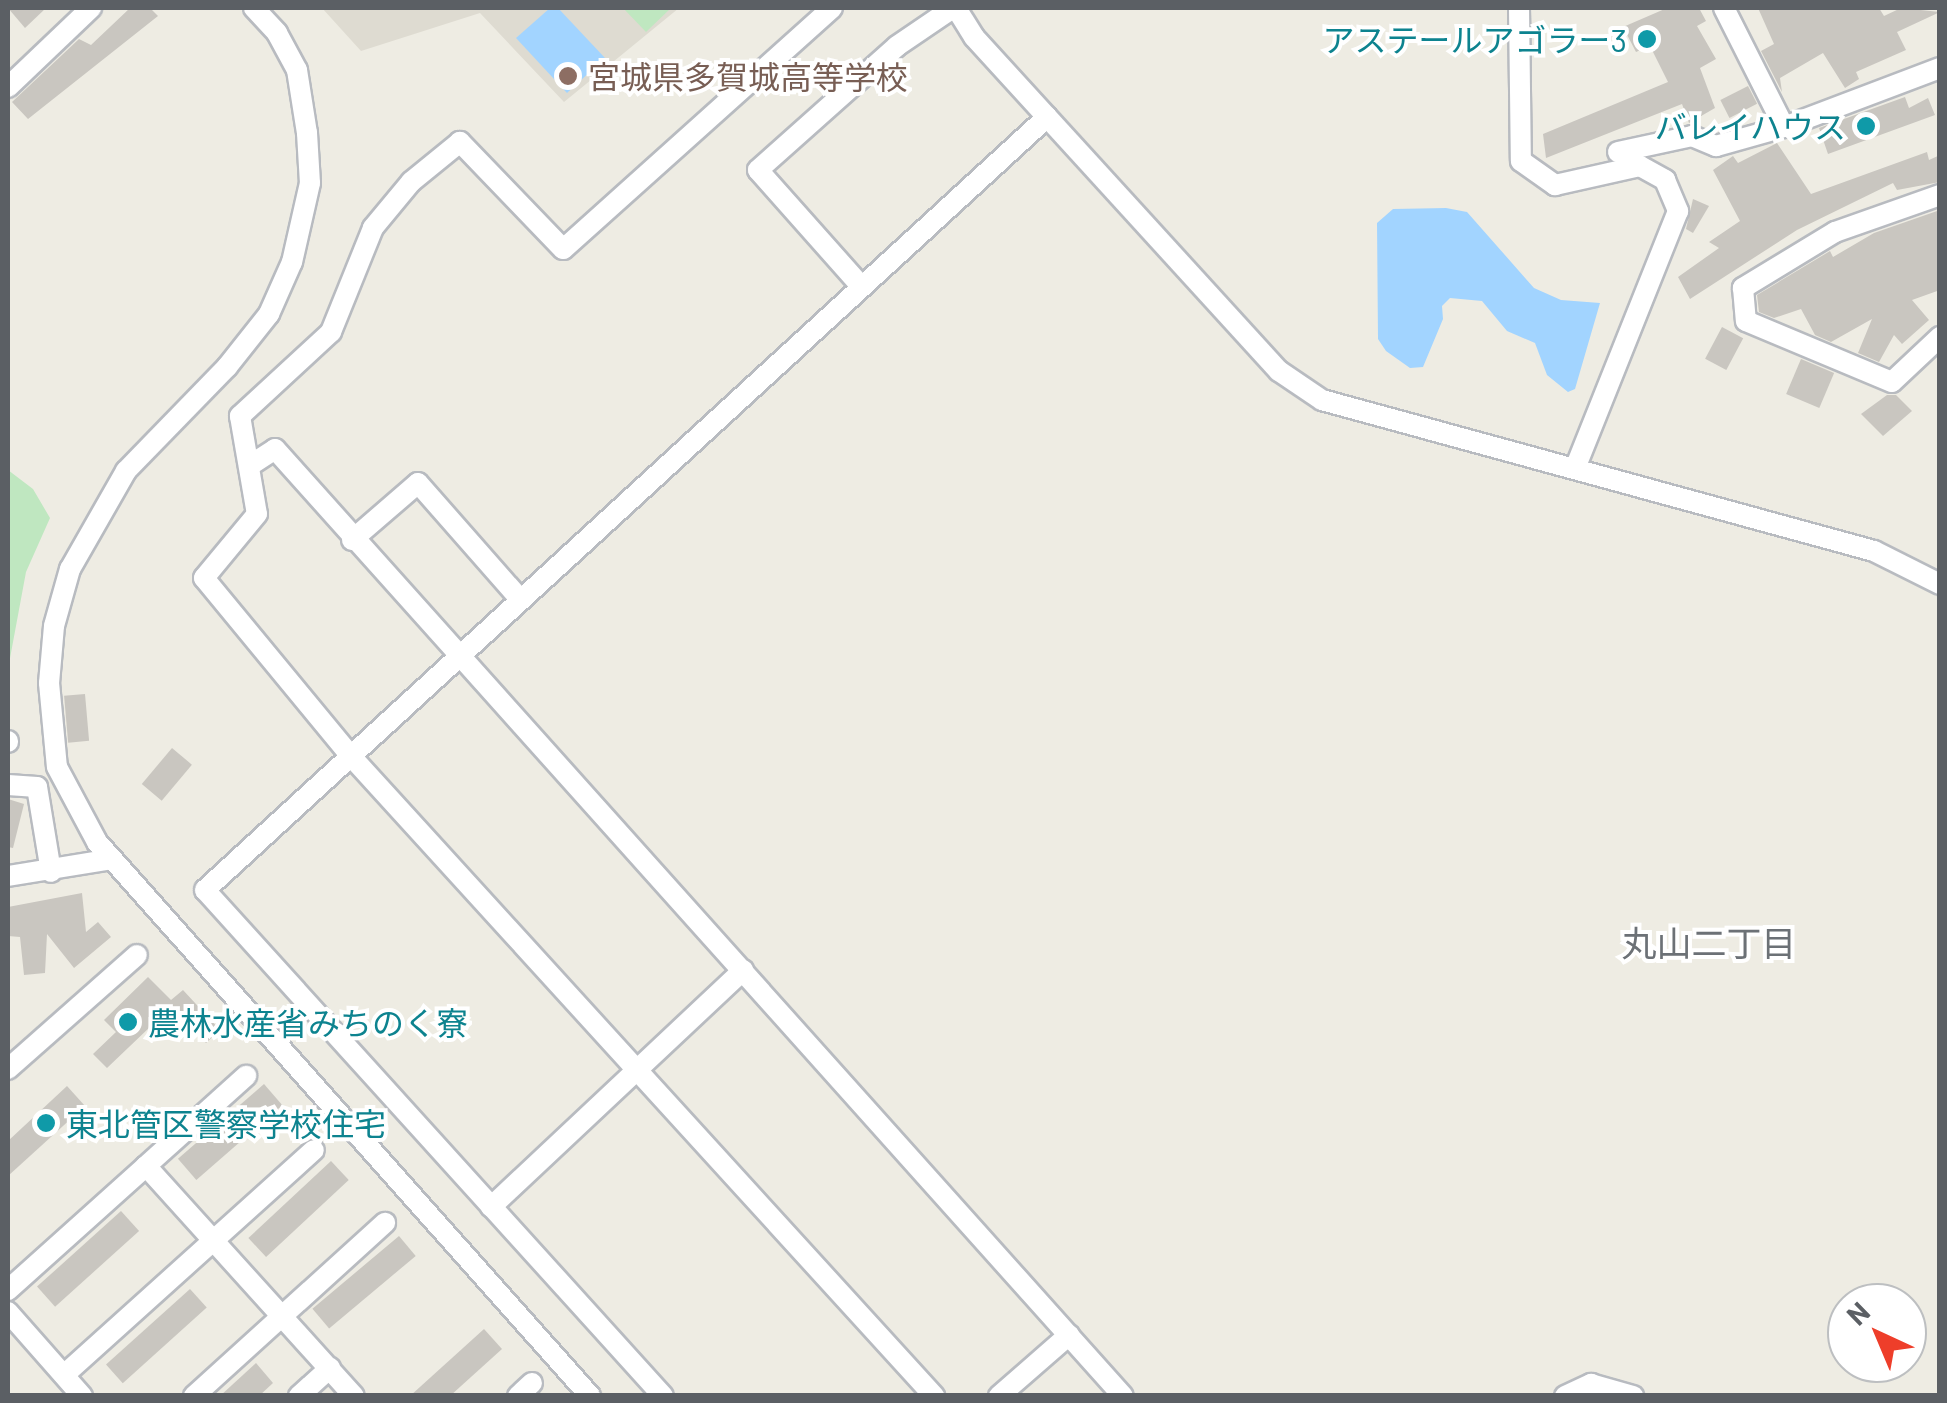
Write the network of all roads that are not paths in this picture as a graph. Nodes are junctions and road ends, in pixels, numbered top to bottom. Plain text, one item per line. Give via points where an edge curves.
1 (91, 8) edge
2 (254, 8) edge
3 (832, 8) edge
4 (954, 8) edge
5 (1518, 8) edge
6 (1724, 8) edge
7 (1940, 68) edge
8 (8, 87) edge
9 (1048, 116) junction
10 (1784, 126) junction
11 (1618, 152) dead end
12 (1940, 195) edge
13 (861, 286) junction
14 (1940, 337) edge
15 (249, 466) junction
16 (1576, 466) junction
17 (352, 540) junction
18 (1940, 584) edge
19 (518, 597) junction
20 (454, 655) junction
21 (349, 754) junction
22 (8, 785) edge
23 (112, 859) junction
24 (51, 872) junction
25 (8, 876) edge
26 (138, 955) dead end
27 (743, 970) junction
28 (8, 1068) edge
29 (637, 1068) junction
30 (246, 1076) dead end
31 (314, 1150) dead end
32 (146, 1166) junction
33 (491, 1207) junction
34 (385, 1223) dead end
35 (215, 1241) junction
36 (8, 1290) edge
37 (8, 1312) edge
38 (283, 1317) junction
39 (1069, 1335) junction
40 (330, 1368) junction
41 (64, 1375) junction
42 (82, 1396) edge
43 (194, 1396) edge
44 (299, 1396) edge
45 (354, 1396) edge
46 (590, 1396) edge
47 (663, 1396) edge
48 (934, 1396) edge
49 (1000, 1396) edge
50 (1124, 1396) edge
51 (1565, 1396) edge
52 (1633, 1396) edge

1 - 8 street
2 - 23 street via 278,32 297,70 310,183 292,262 269,314 227,368 126,471 70,570 54,626 49,683 57,767
3 - 15 street via 563,249 460,142 410,182 374,228 331,332 240,416
4 - 9 street
4 - 13 street via 897,46 758,170
5 - 16 street via 1521,162 1555,185 1640,166 1665,180 1678,211
6 - 10 street
7 - 10 street
9 - 13 street
9 - 16 street via 1279,372 1322,400
10 - 11 street via 1716,146 1692,136
12 - 14 street via 1835,232 1743,288 1746,321 1892,382
13 - 19 street
15 - 17 street via 276,449
15 - 21 street via 257,514 204,578
16 - 18 street via 1874,551
17 - 19 street via 418,483
17 - 20 street
19 - 20 street
20 - 21 street
20 - 27 street
21 - 29 street
21 - 33 street via 205,890
22 - 24 street via 37,787
23 - 24 street
23 - 46 street
24 - 25 street
26 - 28 street
27 - 29 street
27 - 39 street
29 - 33 street
29 - 48 street
30 - 32 street
31 - 35 street
32 - 35 street
32 - 36 street
33 - 47 street
34 - 38 street
35 - 38 street
35 - 41 street
37 - 41 street
38 - 40 street
38 - 43 street
39 - 49 street
39 - 50 street
40 - 44 street
40 - 45 street
41 - 42 street
51 - 52 street via 1591,1384

